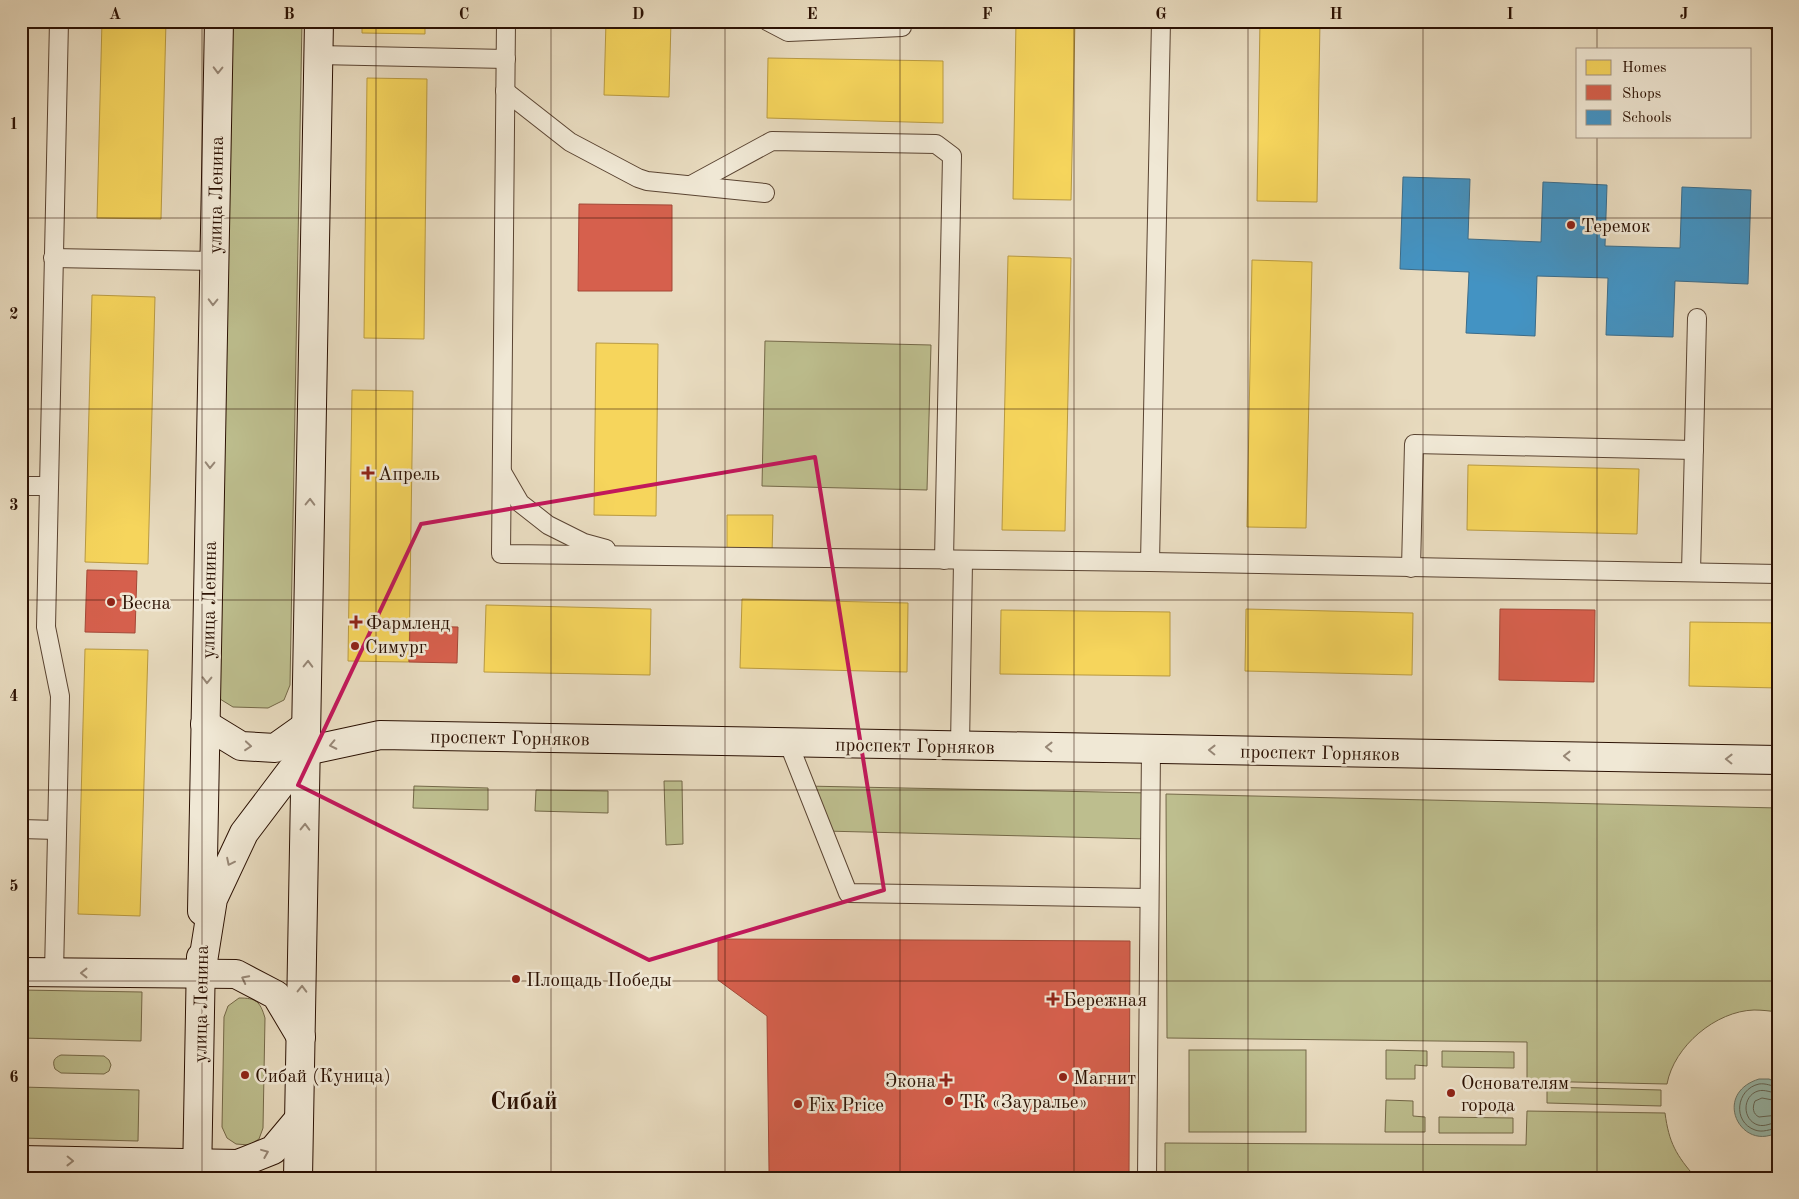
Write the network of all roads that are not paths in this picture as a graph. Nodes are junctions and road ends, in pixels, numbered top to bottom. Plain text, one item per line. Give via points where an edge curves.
1 (59, 21) edge
2 (218, 21) edge
3 (319, 21) edge
4 (506, 21) edge
5 (767, 21) edge
6 (1161, 21) edge
7 (902, 26) dead end
8 (318, 55) junction
9 (506, 59) junction
10 (505, 91) junction
11 (691, 185) junction
12 (765, 193) dead end
13 (53, 258) junction
14 (214, 260) junction
15 (1697, 318) dead end
16 (1694, 450) junction
17 (502, 472) junction
18 (21, 486) edge
19 (48, 486) junction
20 (629, 556) junction
21 (944, 560) junction
22 (963, 561) junction
23 (1150, 562) junction
24 (1411, 568) junction
25 (1691, 572) junction
26 (1778, 574) edge
27 (206, 724) junction
28 (306, 739) junction
29 (788, 742) junction
30 (960, 746) junction
31 (1151, 749) junction
32 (1778, 760) edge
33 (21, 829) edge
34 (57, 830) junction
35 (1149, 898) junction
36 (21, 972) edge
37 (54, 973) junction
38 (201, 974) junction
39 (301, 1037) junction
40 (299, 1119) junction
41 (21, 1160) edge
42 (199, 1173) edge
43 (298, 1178) edge
44 (1146, 1178) edge

1 - 13 lane
2 -> 14 main road, улица Ленина
3 - 8 main road
4 - 9 lane
5 - 7 lane via 788,32
6 - 23 lane
8 - 9 lane
28 -> 8 main road
9 - 10 lane
10 - 11 lane via 570,142 638,178
10 - 17 lane
11 - 12 lane
11 - 21 lane via 772,141 936,144 952,156
13 - 14 lane
13 - 19 lane
14 -> 27 main road, улица Ленина
15 - 16 lane
16 - 24 lane via 1414,444
16 - 25 lane
17 - 20 lane via 520,503 548,525 584,544
17 - 20 lane via 500,554
18 - 19 lane
19 - 34 lane via 46,627 60,696
20 - 21 lane
21 - 22 lane
22 - 23 lane
22 - 30 lane
23 - 24 lane
24 - 25 lane
25 - 26 lane
27 -> 28 main road via 241,746 275,748
27 - 38 main road, улица Ленина
29 -> 28 main road, проспект Горняков via 380,735
28 -> 38 main road via 244,833 213,898
39 -> 28 main road
29 - 30 main road, проспект Горняков
29 - 35 lane via 848,893
31 -> 30 main road, проспект Горняков
32 -> 31 main road, проспект Горняков
31 - 35 lane
33 - 34 lane
34 - 37 lane
35 - 44 lane
36 - 37 main road
38 -> 37 main road
39 -> 38 main road via 276,995 236,974
38 - 42 main road, улица Ленина
39 - 40 main road
42 -> 40 main road via 238,1164 273,1150
40 - 43 main road
41 -> 42 main road

